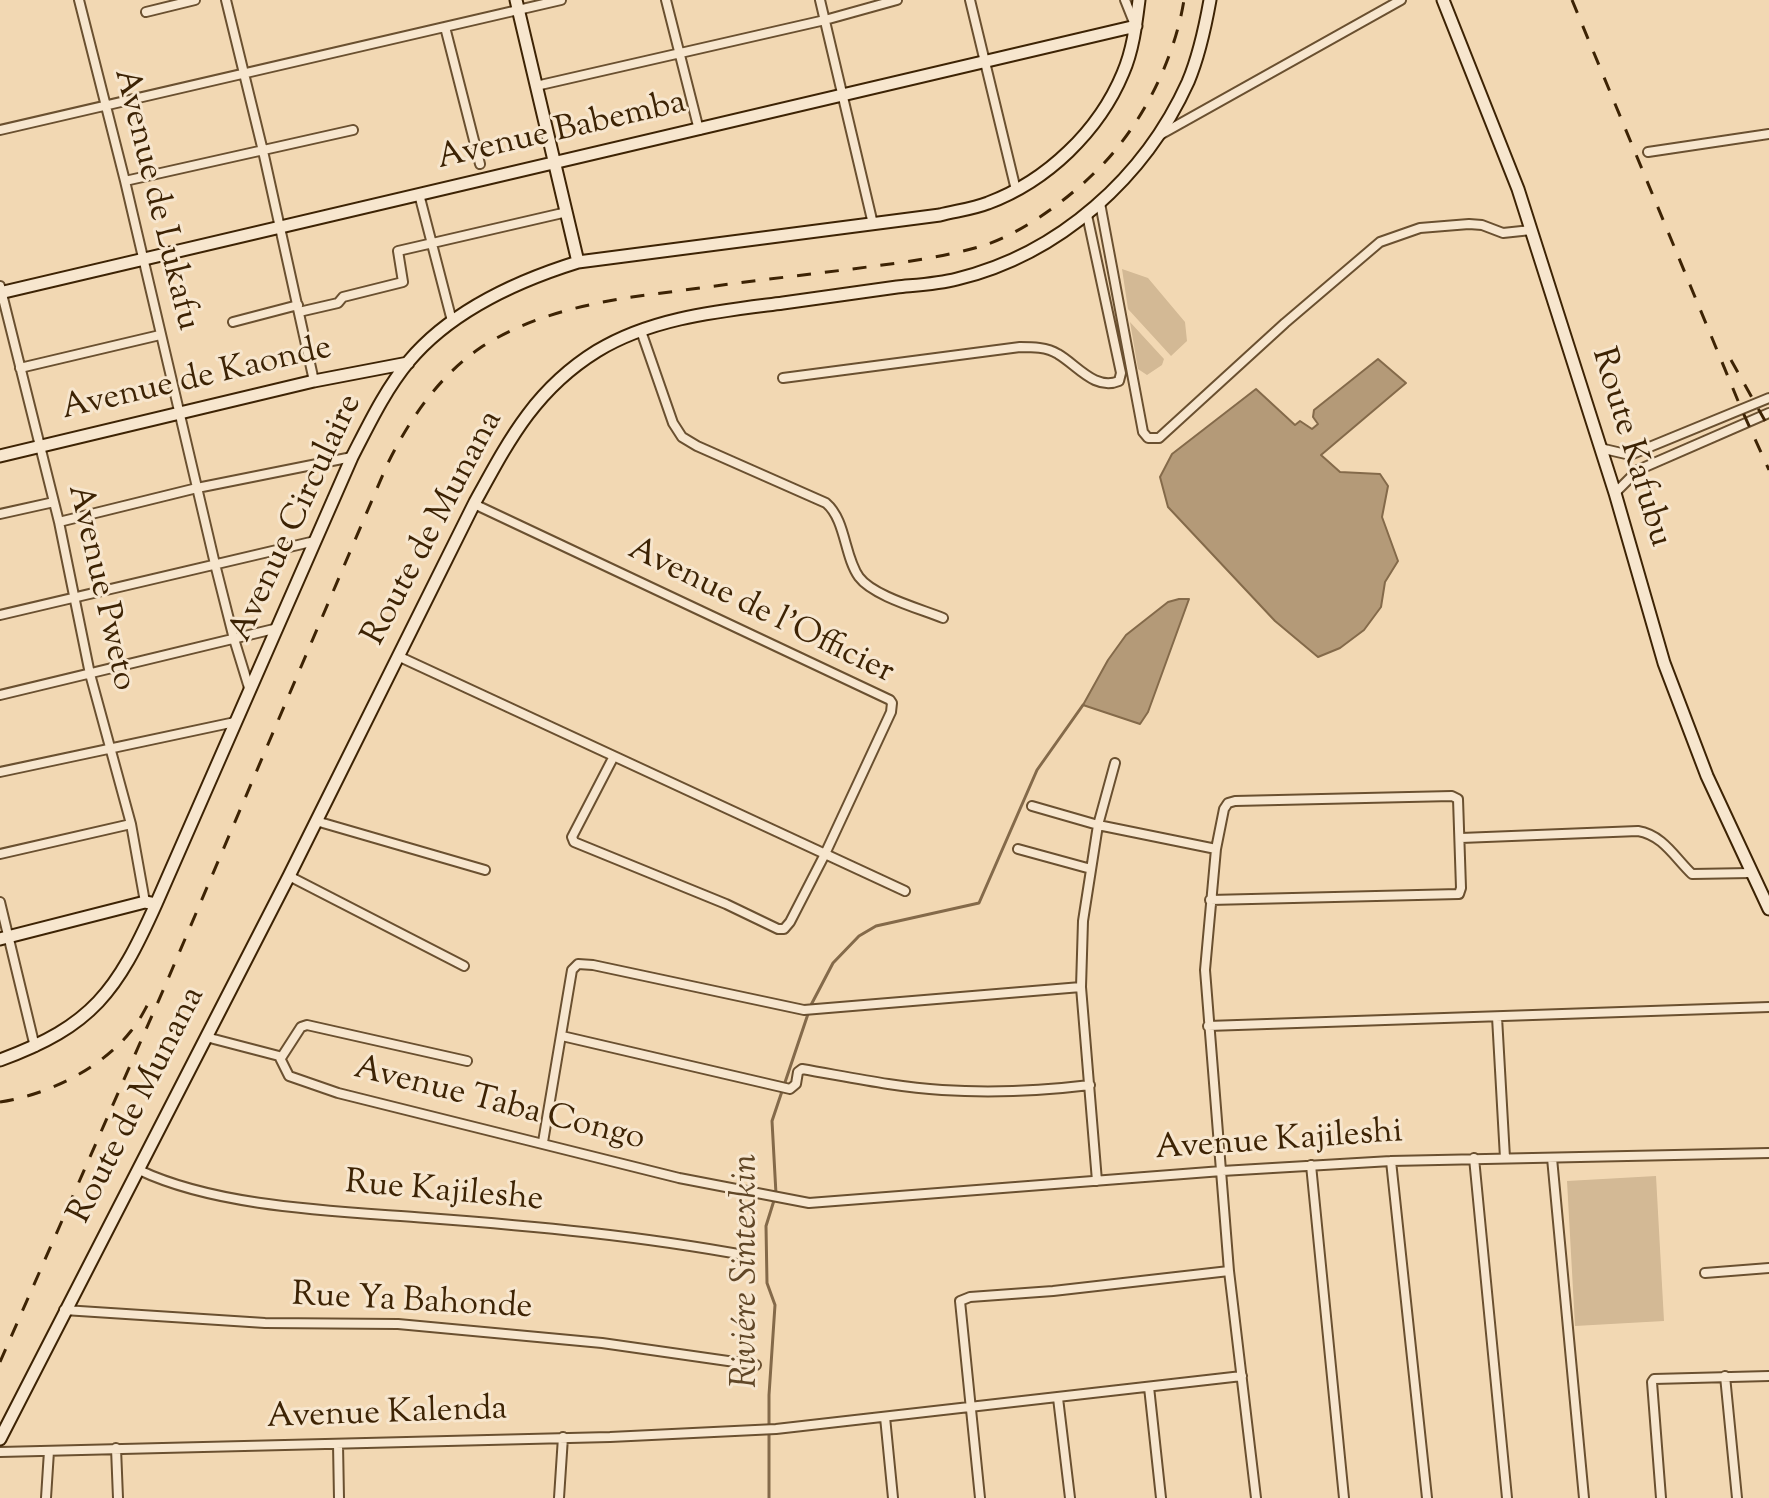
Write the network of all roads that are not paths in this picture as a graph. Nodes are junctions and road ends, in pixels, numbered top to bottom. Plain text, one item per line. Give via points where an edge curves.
1 (79, 0) edge
2 (195, 0) edge
3 (226, 0) edge
4 (561, 0) edge
5 (666, 0) edge
6 (820, 0) edge
7 (897, 0) edge
8 (970, 0) edge
9 (1125, 0) edge
10 (1139, 0) edge
11 (1210, 0) edge
12 (1401, 0) edge
13 (1443, 0) edge
14 (517, 5) edge
15 (146, 12) dead end
16 (825, 20) junction
17 (1136, 26) junction
18 (445, 27) junction
19 (679, 51) junction
20 (984, 61) junction
21 (243, 74) junction
22 (536, 86) junction
23 (843, 95) junction
24 (105, 105) junction
25 (0, 130) edge
26 (353, 130) dead end
27 (699, 130) junction
28 (1769, 134) edge
29 (1158, 136) junction
30 (263, 151) junction
31 (1648, 152) dead end
32 (555, 163) junction
33 (480, 164) dead end
34 (125, 181) junction
35 (1016, 190) junction
36 (419, 194) junction
37 (1100, 203) junction
38 (567, 212) junction
39 (1087, 215) junction
40 (873, 224) junction
41 (280, 226) junction
42 (1531, 230) junction
43 (433, 243) junction
44 (144, 261) junction
45 (578, 262) junction
46 (1, 290) edge
47 (298, 308) junction
48 (452, 321) junction
49 (233, 322) dead end
50 (641, 331) junction
51 (160, 335) junction
52 (408, 363) junction
53 (20, 368) junction
54 (783, 378) dead end
55 (314, 381) junction
56 (1769, 398) edge
57 (1769, 413) edge
58 (180, 414) junction
59 (40, 447) junction
60 (1600, 448) junction
61 (0, 456) edge
62 (352, 457) junction
63 (197, 488) junction
64 (1615, 493) junction
65 (54, 502) junction
66 (474, 504) junction
67 (0, 514) edge
68 (59, 522) junction
69 (315, 541) junction
70 (215, 564) junction
71 (73, 597) junction
72 (0, 615) edge
73 (943, 618) dead end
74 (279, 628) junction
75 (234, 639) junction
76 (400, 657) junction
77 (90, 674) junction
78 (250, 692) junction
79 (0, 695) edge
80 (235, 722) junction
81 (111, 748) junction
82 (614, 756) junction
83 (1115, 763) dead end
84 (0, 772) edge
85 (1032, 806) dead end
86 (316, 821) junction
87 (131, 824) junction
88 (1098, 825) junction
89 (1461, 838) junction
90 (1018, 849) dead end
91 (1216, 849) junction
92 (0, 854) edge
93 (825, 854) junction
94 (1091, 869) junction
95 (485, 870) dead end
96 (1751, 873) junction
97 (289, 876) junction
98 (1769, 883) edge
99 (905, 891) dead end
100 (1759, 891) junction
101 (1210, 900) junction
102 (0, 902) edge
103 (150, 903) junction
104 (1769, 909) edge
105 (4, 938) edge
106 (464, 966) dead end
107 (1081, 987) junction
108 (1769, 1007) edge
109 (1497, 1017) junction
110 (1208, 1026) junction
111 (562, 1036) junction
112 (206, 1037) junction
113 (35, 1047) junction
114 (281, 1058) junction
115 (0, 1060) edge
116 (467, 1061) dead end
117 (1090, 1085) junction
118 (543, 1142) junction
119 (1769, 1153) edge
120 (1474, 1158) junction
121 (1505, 1158) junction
122 (1552, 1158) junction
123 (1391, 1161) junction
124 (1311, 1165) junction
125 (139, 1170) junction
126 (1222, 1171) junction
127 (1097, 1181) junction
128 (794, 1201) joint
129 (749, 1256) dead end
130 (1769, 1268) edge
131 (1229, 1271) junction
132 (1705, 1273) dead end
133 (64, 1310) junction
134 (756, 1365) dead end
135 (1242, 1376) junction
136 (1725, 1376) junction
137 (1769, 1376) edge
138 (1149, 1387) junction
139 (1058, 1398) junction
140 (971, 1408) junction
141 (885, 1417) junction
142 (563, 1437) junction
143 (0, 1439) edge
144 (338, 1444) junction
145 (116, 1448) junction
146 (49, 1451) junction
147 (0, 1452) edge
148 (46, 1498) edge
149 (118, 1498) edge
150 (339, 1498) edge
151 (559, 1498) edge
152 (893, 1498) edge
153 (980, 1498) edge
154 (1070, 1498) edge
155 (1161, 1498) edge
156 (1256, 1498) edge
157 (1344, 1498) edge
158 (1427, 1498) edge
159 (1507, 1498) edge
160 (1584, 1498) edge
161 (1661, 1498) edge
162 (1737, 1498) edge

1 - 24 street, Avenue de Lukafu
2 - 15 street
3 - 21 street
4 - 14 street
5 - 19 street
6 - 16 street
7 - 16 street
8 - 20 street
9 - 17 street
10 - 17 street, Avenue Circulaire
11 - 29 street, Route de Munana via 1188,80
12 - 29 street
13 - 42 street, Route Kafubu
14 - 18 street
14 - 22 street
16 - 19 street
16 - 23 street
17 - 20 street, Avenue Babemba
17 - 35 street, Avenue Circulaire via 1124,71 1093,125 1064,155
18 - 21 street
18 - 33 street
19 - 22 street
19 - 27 street
20 - 23 street, Avenue Babemba
20 - 35 street
21 - 24 street
21 - 30 street
22 - 32 street
23 - 27 street, Avenue Babemba
23 - 40 street
24 - 25 street
24 - 34 street, Avenue de Lukafu
26 - 30 street
27 - 32 street, Avenue Babemba
28 - 31 street
29 - 37 street, Route de Munana
30 - 34 street
30 - 41 street
32 - 36 street, Avenue Babemba
32 - 38 street
34 - 44 street, Avenue de Lukafu
35 - 40 street, Avenue Circulaire via 940,215
36 - 41 street, Avenue Babemba
36 - 43 street
37 - 39 street, Route de Munana
37 - 42 street via 1148,438 1159,438 1380,242 1420,228 1469,224 1503,233
38 - 43 street
38 - 45 street
39 - 50 street, Route de Munana via 1016,258 956,279 729,310
39 - 54 street via 1119,381 1111,385 1092,380 1055,352 1020,347
40 - 45 street, Avenue Circulaire
41 - 44 street, Avenue Babemba
41 - 47 street
42 - 60 street, Route Kafubu
43 - 47 street via 398,251 403,282 343,297 338,303
43 - 48 street
44 - 46 street, Avenue Babemba
44 - 51 street, Avenue de Lukafu
45 - 48 street, Avenue Circulaire via 521,283
46 - 53 street, Avenue Pweto
47 - 49 street
47 - 55 street
48 - 52 street, Avenue Circulaire
50 - 66 street, Route de Munana via 598,351 533,405
50 - 73 street via 682,437 826,503 864,582
51 - 53 street
51 - 58 street, Avenue de Lukafu
52 - 55 street, Avenue de Kaonde
52 - 62 street, Avenue Circulaire
53 - 59 street, Avenue Pweto
55 - 58 street, Avenue de Kaonde
56 - 60 street via 1630,455
57 - 64 street via 1638,470
58 - 59 street, Avenue de Kaonde
58 - 63 street, Avenue de Lukafu
59 - 61 street, Avenue de Kaonde
59 - 65 street, Avenue Pweto
60 - 64 street, Route Kafubu
62 - 63 street
62 - 69 street, Avenue Circulaire
63 - 68 street
63 - 70 street, Avenue de Lukafu
64 - 96 street, Route Kafubu via 1664,663
65 - 67 street
65 - 68 street, Avenue Pweto
66 - 76 street, Route de Munana
66 - 93 street, Avenue de l'Officier via 890,700 891,712
68 - 71 street, Avenue Pweto
69 - 70 street
69 - 74 street, Avenue Circulaire
70 - 71 street
70 - 75 street, Avenue de Lukafu
71 - 72 street
71 - 77 street, Avenue Pweto
74 - 75 street
74 - 78 street, Avenue Circulaire
75 - 77 street
75 - 78 street, Avenue de Lukafu
76 - 82 street
76 - 86 street, Route de Munana
77 - 79 street
77 - 81 street, Avenue Pweto
78 - 80 street, Avenue Circulaire
80 - 81 street
80 - 103 street, Avenue Circulaire
81 - 84 street
81 - 87 street, Avenue Pweto
82 - 93 street
82 - 93 street, Avenue de l'Officier via 572,837 579,845 778,929 788,927
83 - 88 street
85 - 88 street
86 - 95 street
86 - 97 street, Route de Munana
87 - 92 street
87 - 103 street, Avenue Pweto
88 - 91 street
88 - 94 street
89 - 91 street via 1455,796 1235,801 1224,809
89 - 96 street via 1638,831 1667,846 1692,874
89 - 101 street via 1459,894
90 - 94 street
91 - 101 street
93 - 99 street
94 - 107 street
96 - 100 street, Route Kafubu
97 - 106 street
97 - 112 street, Route de Munana
98 - 100 street
100 - 104 street, Route Kafubu
101 - 110 street
102 - 105 street
103 - 105 street
103 - 113 street, Avenue Circulaire via 135,951 119,980 72,1025
105 - 113 street
107 - 111 street via 804,1010 578,964 572,970
107 - 117 street
108 - 109 street
109 - 110 street
109 - 121 street
110 - 126 street
111 - 117 street via 790,1089 802,1069 942,1090
111 - 118 street
112 - 114 street, Avenue Taba Congo
112 - 125 street, Route de Munana
113 - 115 street, Avenue Circulaire
114 - 116 street via 307,1025
114 - 118 street, Avenue Taba Congo via 287,1075 316,1086
117 - 127 street
118 - 128 street, Avenue Taba Congo
119 - 122 street, Avenue Kajileshi
120 - 121 street, Avenue Kajileshi
120 - 123 street, Avenue Kajileshi
120 - 159 street
121 - 122 street, Avenue Kajileshi
122 - 160 street
123 - 124 street, Avenue Kajileshi
123 - 158 street
124 - 126 street, Avenue Kajileshi
124 - 157 street
125 - 129 street, Rue Kajileshe via 220,1195 307,1208 609,1235
125 - 133 street, Route de Munana
126 - 127 street, Avenue Kajileshi
126 - 131 street
127 - 128 street, Avenue Kajileshi
130 - 132 street
131 - 135 street
131 - 140 street via 962,1299
133 - 134 street, Rue Ya Bahonde via 265,1323 398,1324 602,1343
133 - 143 street, Route de Munana
135 - 138 street, Avenue Kalenda
135 - 156 street
136 - 137 street
136 - 161 street via 1652,1382
136 - 162 street
138 - 139 street, Avenue Kalenda
138 - 155 street
139 - 140 street, Avenue Kalenda
139 - 154 street
140 - 141 street, Avenue Kalenda
140 - 153 street
141 - 142 street, Avenue Kalenda via 776,1429
141 - 152 street
142 - 144 street, Avenue Kalenda
142 - 151 street
144 - 145 street, Avenue Kalenda
144 - 150 street
145 - 146 street, Avenue Kalenda
145 - 149 street
146 - 147 street, Avenue Kalenda
146 - 148 street

